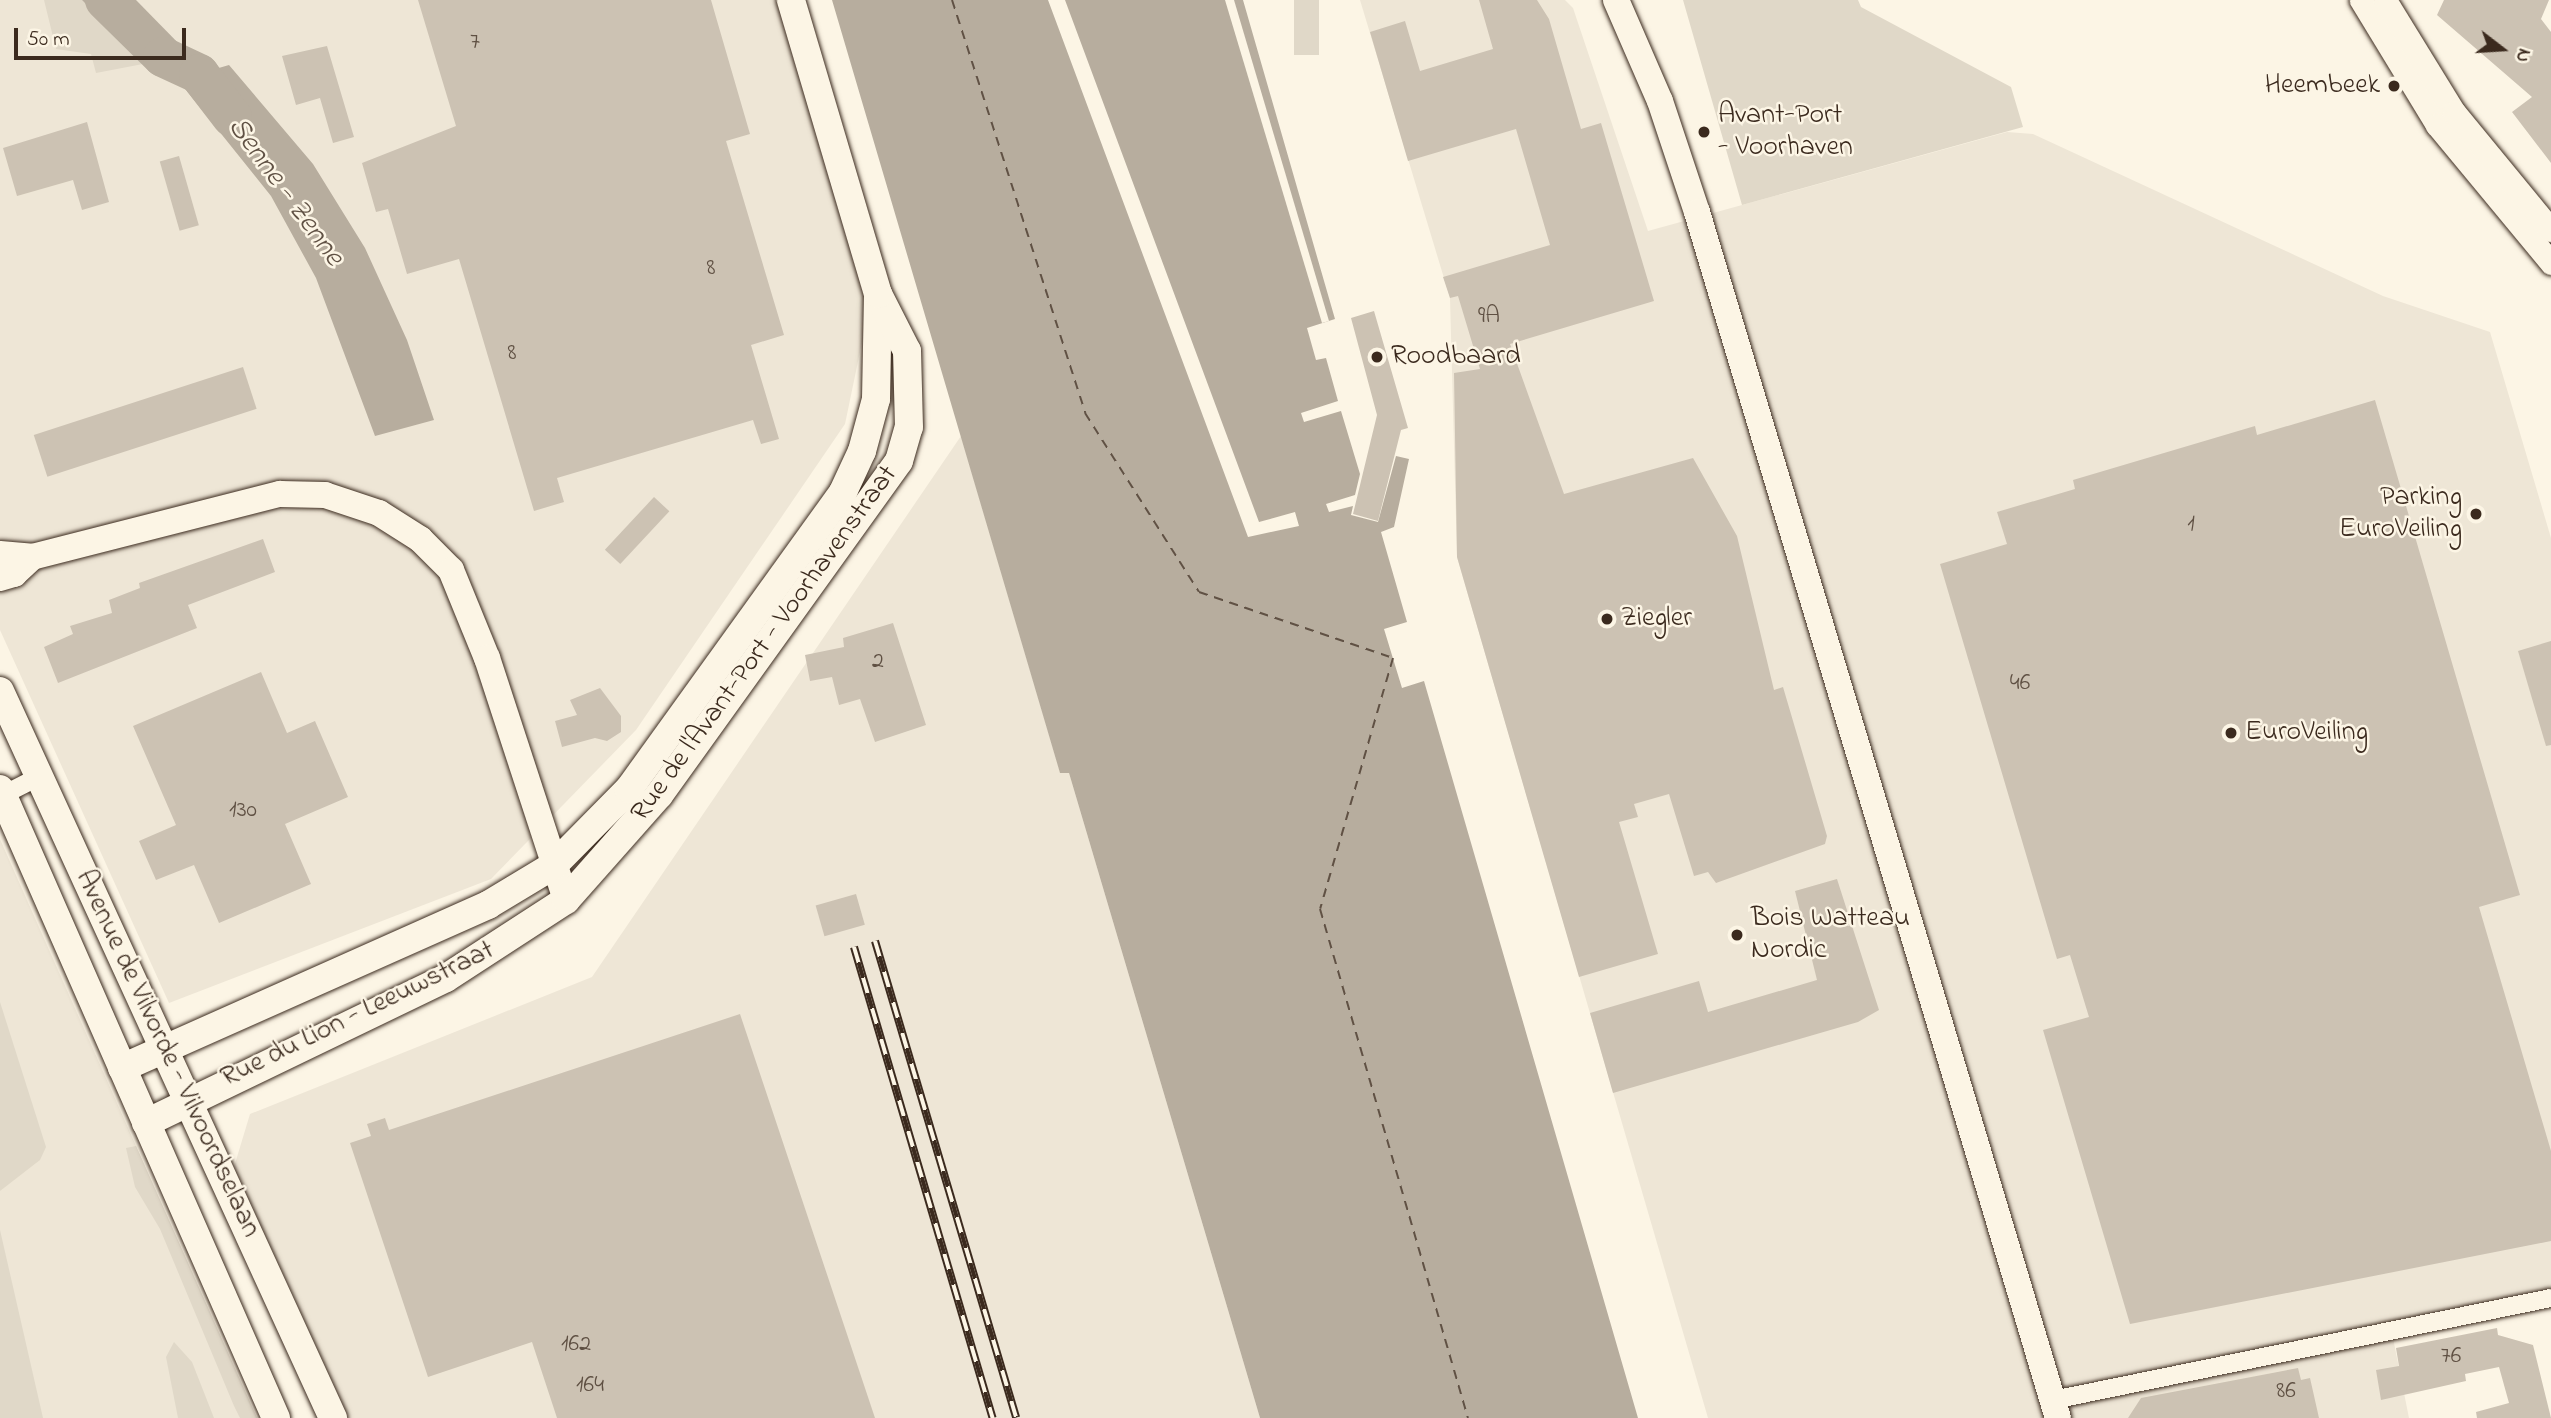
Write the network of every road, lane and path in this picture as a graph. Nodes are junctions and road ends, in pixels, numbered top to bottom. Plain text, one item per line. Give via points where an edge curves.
1 (791, 0) edge
2 (1616, 0) edge
3 (2361, 0) edge
4 (2385, 0) edge
5 (2551, 230) edge
6 (2551, 263) edge
7 (878, 294) junction
8 (1, 569) edge
9 (0, 691) edge
10 (38, 777) junction
11 (1, 792) edge
12 (552, 866) junction
13 (566, 900) junction
14 (164, 1047) junction
15 (122, 1068) junction
16 (191, 1100) junction
17 (146, 1123) junction
18 (2551, 1298) edge
19 (2055, 1409) edge
20 (276, 1418) edge
21 (333, 1418) edge

1 - 7 main road
2 - 19 main road via 1660,101 1688,185
3 - 6 street via 2437,125
4 - 5 street via 2454,112
7 - 12 main road, Rue de l'Avant-Port - Voorhavenstraat via 876,400 862,451 843,492 629,789
7 - 13 main road, Rue de l'Avant-Port - Voorhavenstraat via 907,351 909,427 899,461 659,795
8 - 12 main road via 32,557 280,494 325,495 379,513 420,539 451,569 488,658
9 - 10 main road, Avenue de Vilvorde - Vilvoordselaan
10 - 11 street
10 - 14 main road, Avenue de Vilvorde - Vilvoordselaan
11 - 15 main road, Avenue de Vilvorde - Vilvoordselaan
12 - 13 main road
12 - 14 main road, Rue du Lion - Leeuwstraat via 488,905
13 - 16 main road, Rue du Lion - Leeuwstraat via 446,978
14 - 15 main road, Rue du Lion - Leeuwstraat
14 - 16 main road, Avenue de Vilvorde - Vilvoordselaan
15 - 17 main road, Avenue de Vilvorde - Vilvoordselaan
16 - 17 main road, Rue du Lion - Leeuwstraat
16 - 21 main road, Avenue de Vilvorde - Vilvoordselaan
17 - 20 main road, Avenue de Vilvorde - Vilvoordselaan
18 - 19 street

